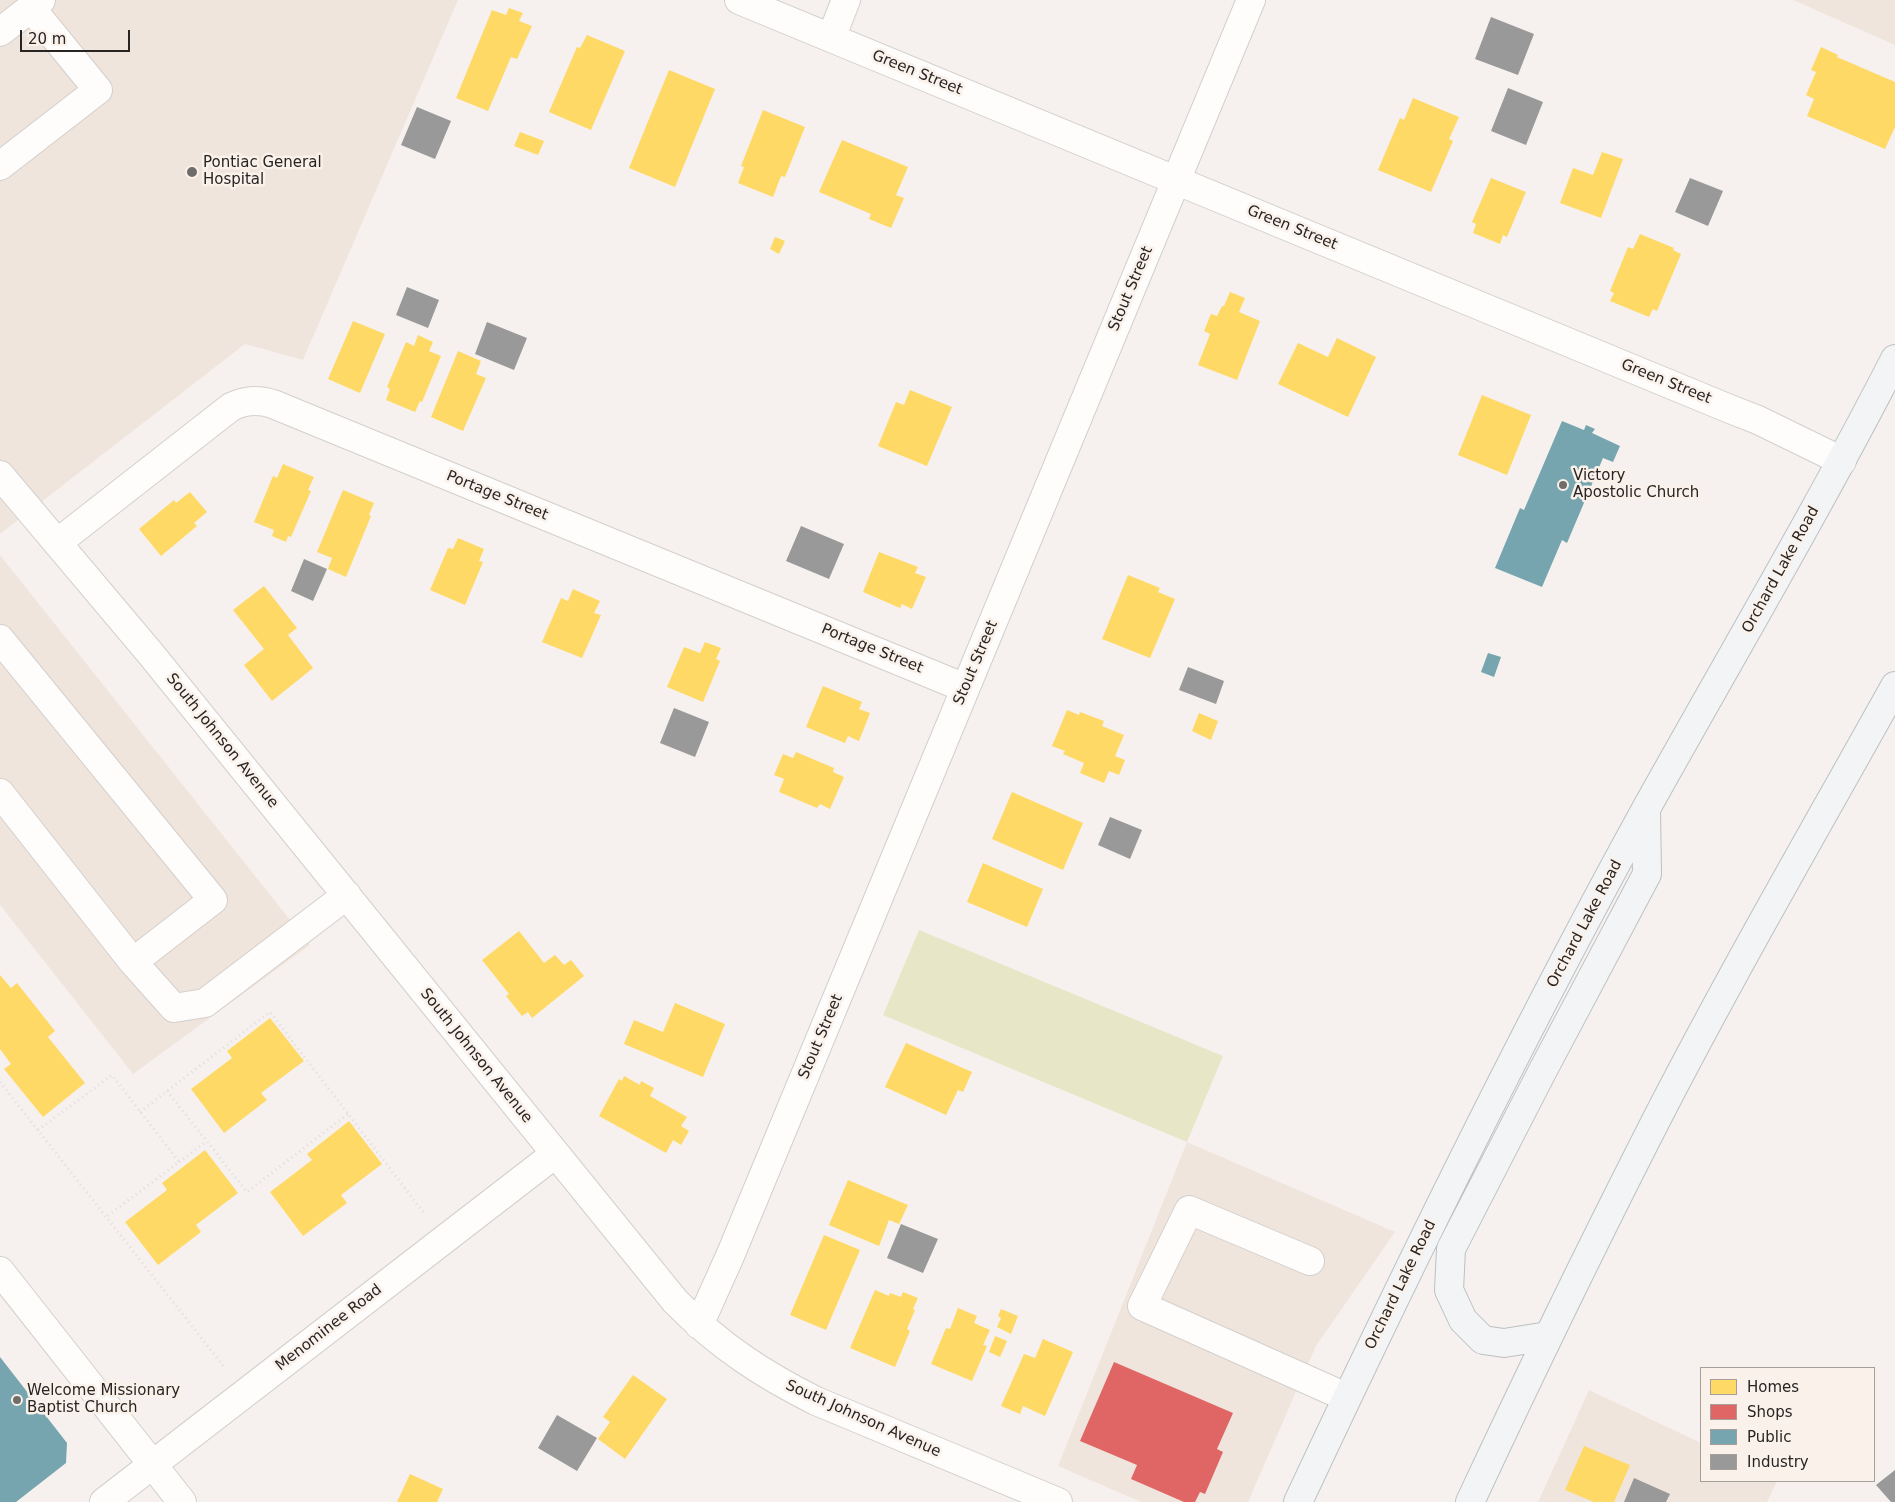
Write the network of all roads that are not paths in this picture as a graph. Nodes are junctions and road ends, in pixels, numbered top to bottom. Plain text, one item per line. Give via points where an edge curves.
1 (739, 0) edge
2 (846, 0) edge
3 (1251, 0) edge
4 (36, 4) edge
5 (0, 32) edge
6 (830, 38) junction
7 (10, 158) edge
8 (1176, 180) junction
9 (1895, 359) edge
10 (1842, 461) junction
11 (0, 475) edge
12 (57, 542) junction
13 (0, 639) edge
14 (1895, 686) edge
15 (965, 688) junction
16 (0, 793) edge
17 (1646, 809) junction
18 (347, 895) junction
19 (133, 962) junction
20 (554, 1154) junction
21 (1310, 1261) dead end
22 (0, 1271) edge
23 (699, 1325) junction
24 (1548, 1336) junction
25 (1346, 1397) junction
26 (152, 1465) junction
27 (104, 1502) edge
28 (182, 1502) edge
29 (1058, 1502) edge
30 (1298, 1502) edge
31 (1470, 1502) edge

1 - 6 street, Green Street
2 - 6 street
3 - 8 street, Stout Street
4 - 5 street
4 - 7 street via 98,90
6 - 8 street, Green Street
8 - 10 street, Green Street via 1750,417
8 - 15 street, Stout Street
9 - 10 main road, Orchard Lake Road
10 - 17 main road, Orchard Lake Road
11 - 12 street, South Johnson Avenue
12 - 15 street, Portage Street via 231,407 242,402 261,401
12 - 18 street, South Johnson Avenue
13 - 19 street via 213,900
14 - 24 main road via 1647,1138
15 - 23 street, Stout Street
16 - 19 street
17 - 24 main road via 1647,874 1451,1249 1449,1290 1463,1320 1483,1340 1504,1343
17 - 25 main road, Orchard Lake Road via 1503,1079
18 - 19 street via 205,1003 174,1008
18 - 20 street, South Johnson Avenue
20 - 23 street, South Johnson Avenue via 675,1301
20 - 26 street, Menominee Road
21 - 25 street via 1189,1210 1142,1306
22 - 26 street
23 - 29 street, South Johnson Avenue via 750,1364 816,1401
24 - 31 main road
25 - 30 main road, Orchard Lake Road
26 - 27 street, Menominee Road
26 - 28 street

